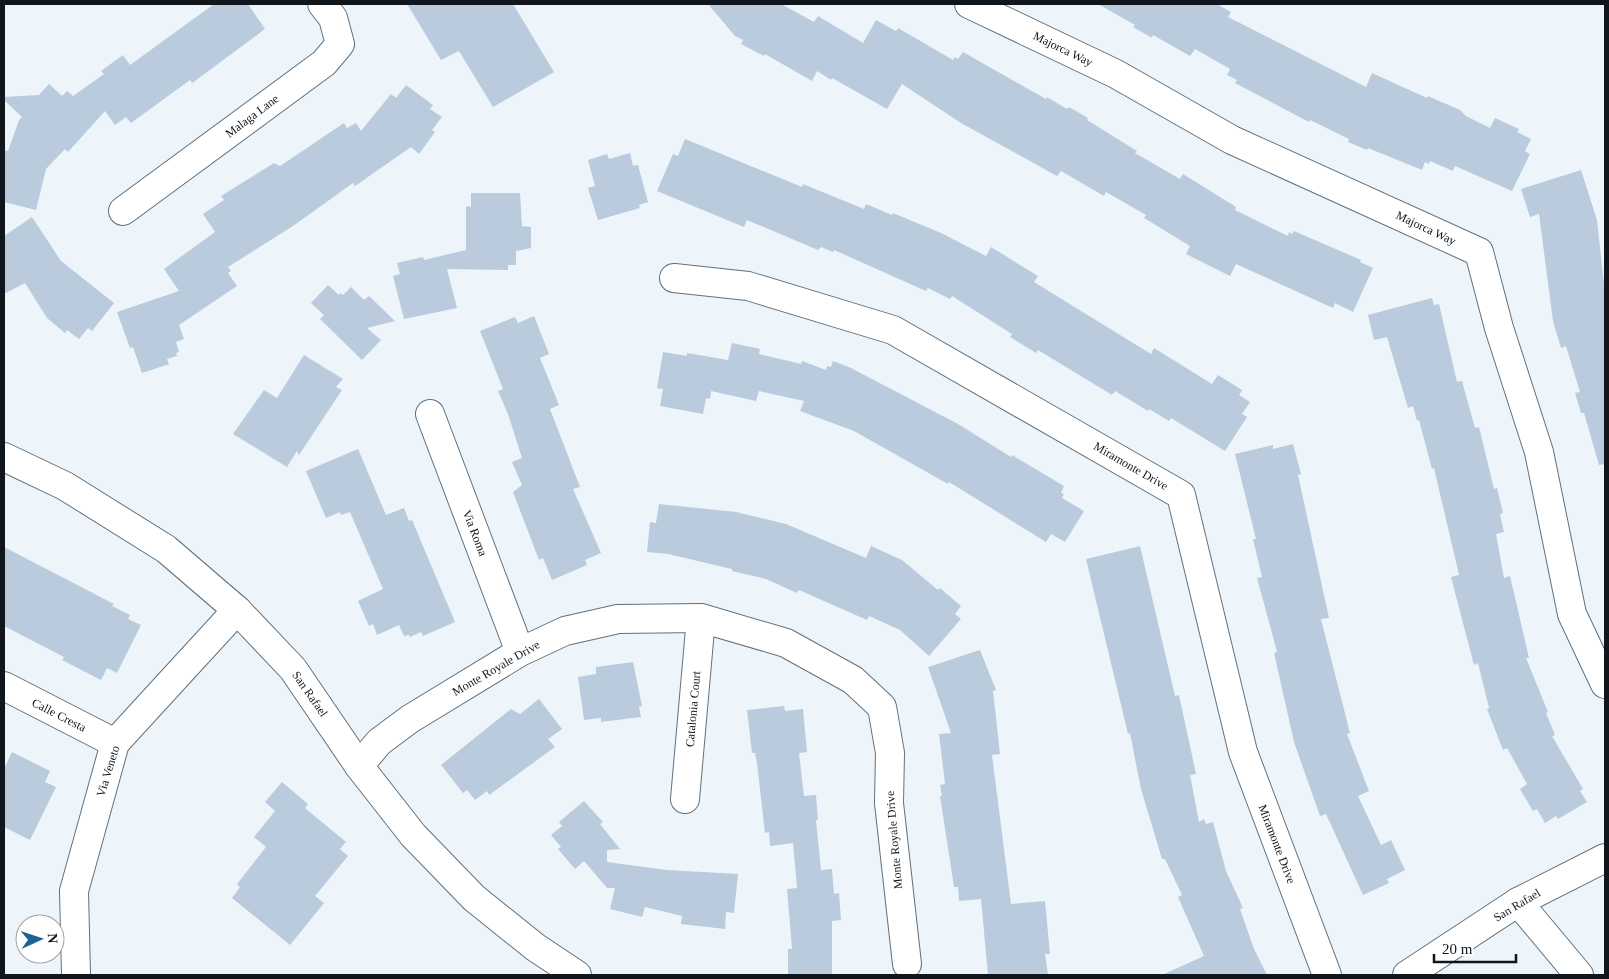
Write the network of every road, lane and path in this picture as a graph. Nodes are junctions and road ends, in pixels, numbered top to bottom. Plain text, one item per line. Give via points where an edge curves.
1 (322, 4) edge
2 (969, 4) edge
3 (124, 212) dead end
4 (674, 278) dead end
5 (430, 414) dead end
6 (4, 457) edge
7 (237, 610) junction
8 (701, 618) junction
9 (520, 652) junction
10 (1605, 684) edge
11 (4, 686) edge
12 (115, 743) junction
13 (359, 766) junction
14 (685, 799) dead end
15 (1605, 858) edge
16 (1518, 902) junction
17 (908, 964) dead end
18 (76, 975) edge
19 (577, 975) edge
20 (1327, 975) edge
21 (1407, 975) edge
22 (1579, 975) edge

1 - 3 street, Malaga Lane via 333,18 340,44 324,63
2 - 10 street, Majorca Way via 1116,74 1232,140 1479,252 1499,328 1539,452 1572,614
4 - 20 street, Miramonte Drive via 748,286 893,330 1181,495 1243,752
5 - 9 street, Via Roma
6 - 7 street, San Rafael via 65,486 166,549
7 - 12 street, Via Veneto
7 - 13 street, San Rafael via 293,669
8 - 9 street, Monte Royale Drive via 618,619 565,630
8 - 14 street, Catalonia Court
8 - 17 street, Monte Royale Drive via 786,642 854,680 882,707 890,752 889,803
9 - 13 street, Monte Royale Drive via 410,719 379,742
11 - 12 street, Calle Cresta
12 - 18 street, Via Veneto via 74,891
13 - 19 street, San Rafael via 413,835 474,898 535,948
15 - 16 street, San Rafael
16 - 21 street, San Rafael
16 - 22 street

